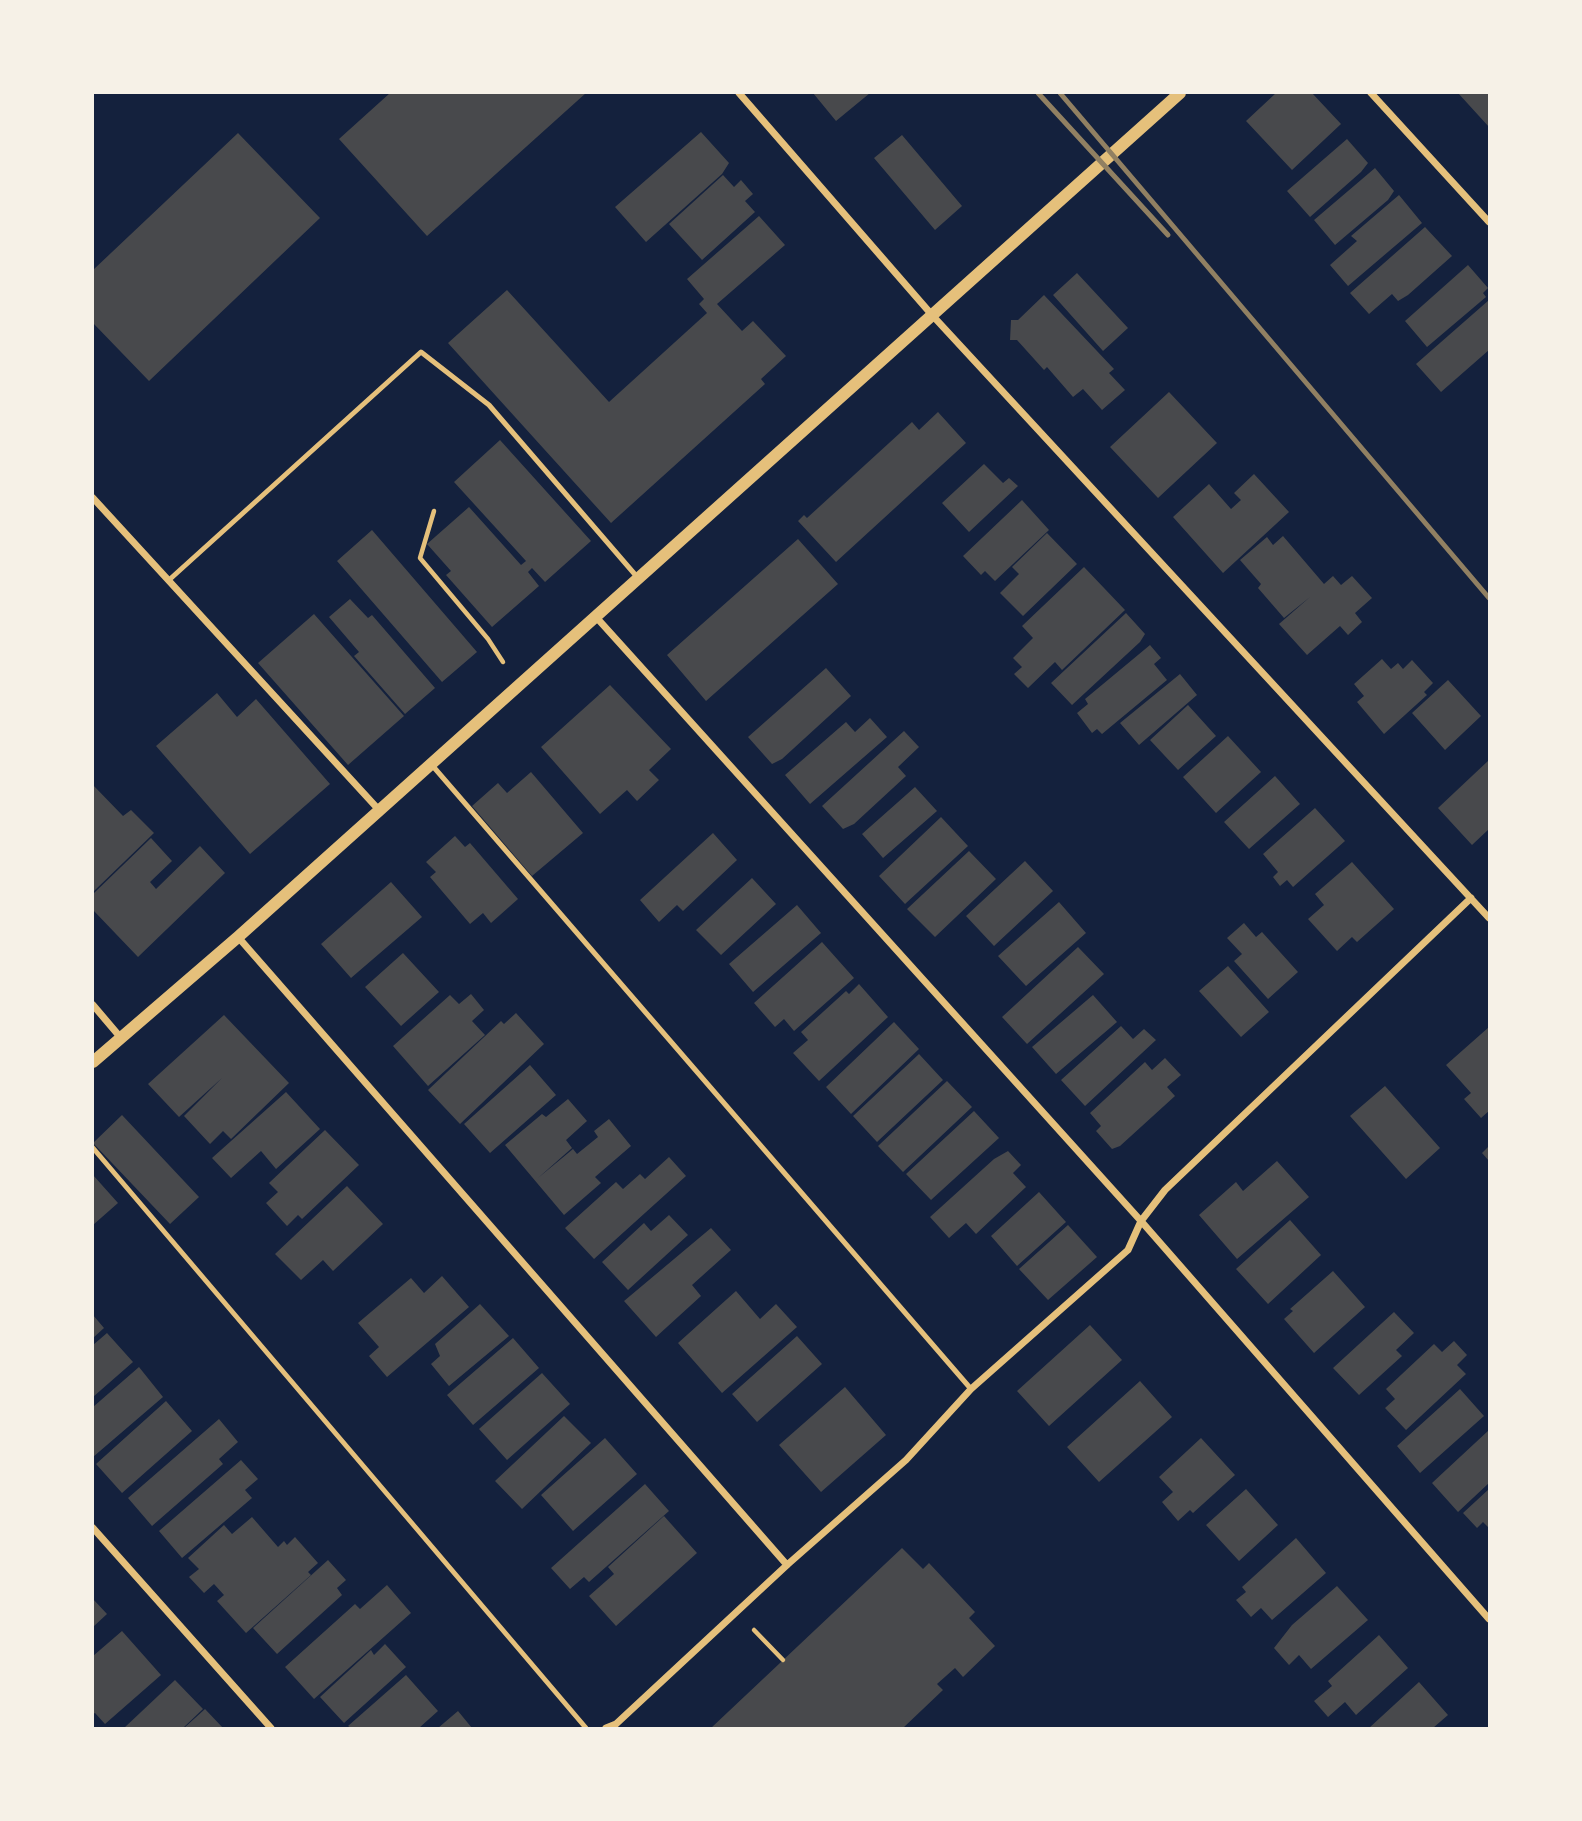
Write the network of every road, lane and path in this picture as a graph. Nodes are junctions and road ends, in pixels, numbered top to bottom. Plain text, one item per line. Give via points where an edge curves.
1 (739, 93) edge
2 (1180, 93) edge
3 (1371, 93) edge
4 (1489, 222) edge
5 (932, 315) junction
6 (93, 498) edge
7 (434, 511) dead end
8 (639, 578) junction
9 (169, 580) junction
10 (596, 617) junction
11 (519, 686) junction
12 (432, 764) junction
13 (380, 810) junction
14 (1471, 898) junction
15 (1489, 918) edge
16 (238, 937) junction
17 (93, 1005) edge
18 (121, 1038) junction
19 (93, 1062) edge
20 (93, 1148) edge
21 (1141, 1221) junction
22 (971, 1389) junction
23 (93, 1528) edge
24 (787, 1565) junction
25 (737, 1611) junction
26 (1489, 1619) edge
27 (783, 1660) dead end
28 (271, 1728) edge
29 (586, 1728) edge
30 (606, 1728) edge

1 - 5 street
2 - 5 street
3 - 4 street
5 - 8 street
5 - 14 street
6 - 9 street
7 - 11 path via 420,558 488,639
8 - 9 lane via 489,405 421,352
8 - 10 street
9 - 13 street
10 - 11 street
10 - 21 street
11 - 12 street
12 - 13 street
12 - 22 lane
13 - 16 street
14 - 15 street
14 - 21 street via 1165,1190
16 - 18 street
16 - 24 street
17 - 18 street
18 - 19 street
20 - 29 lane
21 - 22 street via 1128,1250
21 - 26 street
22 - 24 street via 906,1460
23 - 28 street
24 - 25 street
25 - 27 path
25 - 30 street

